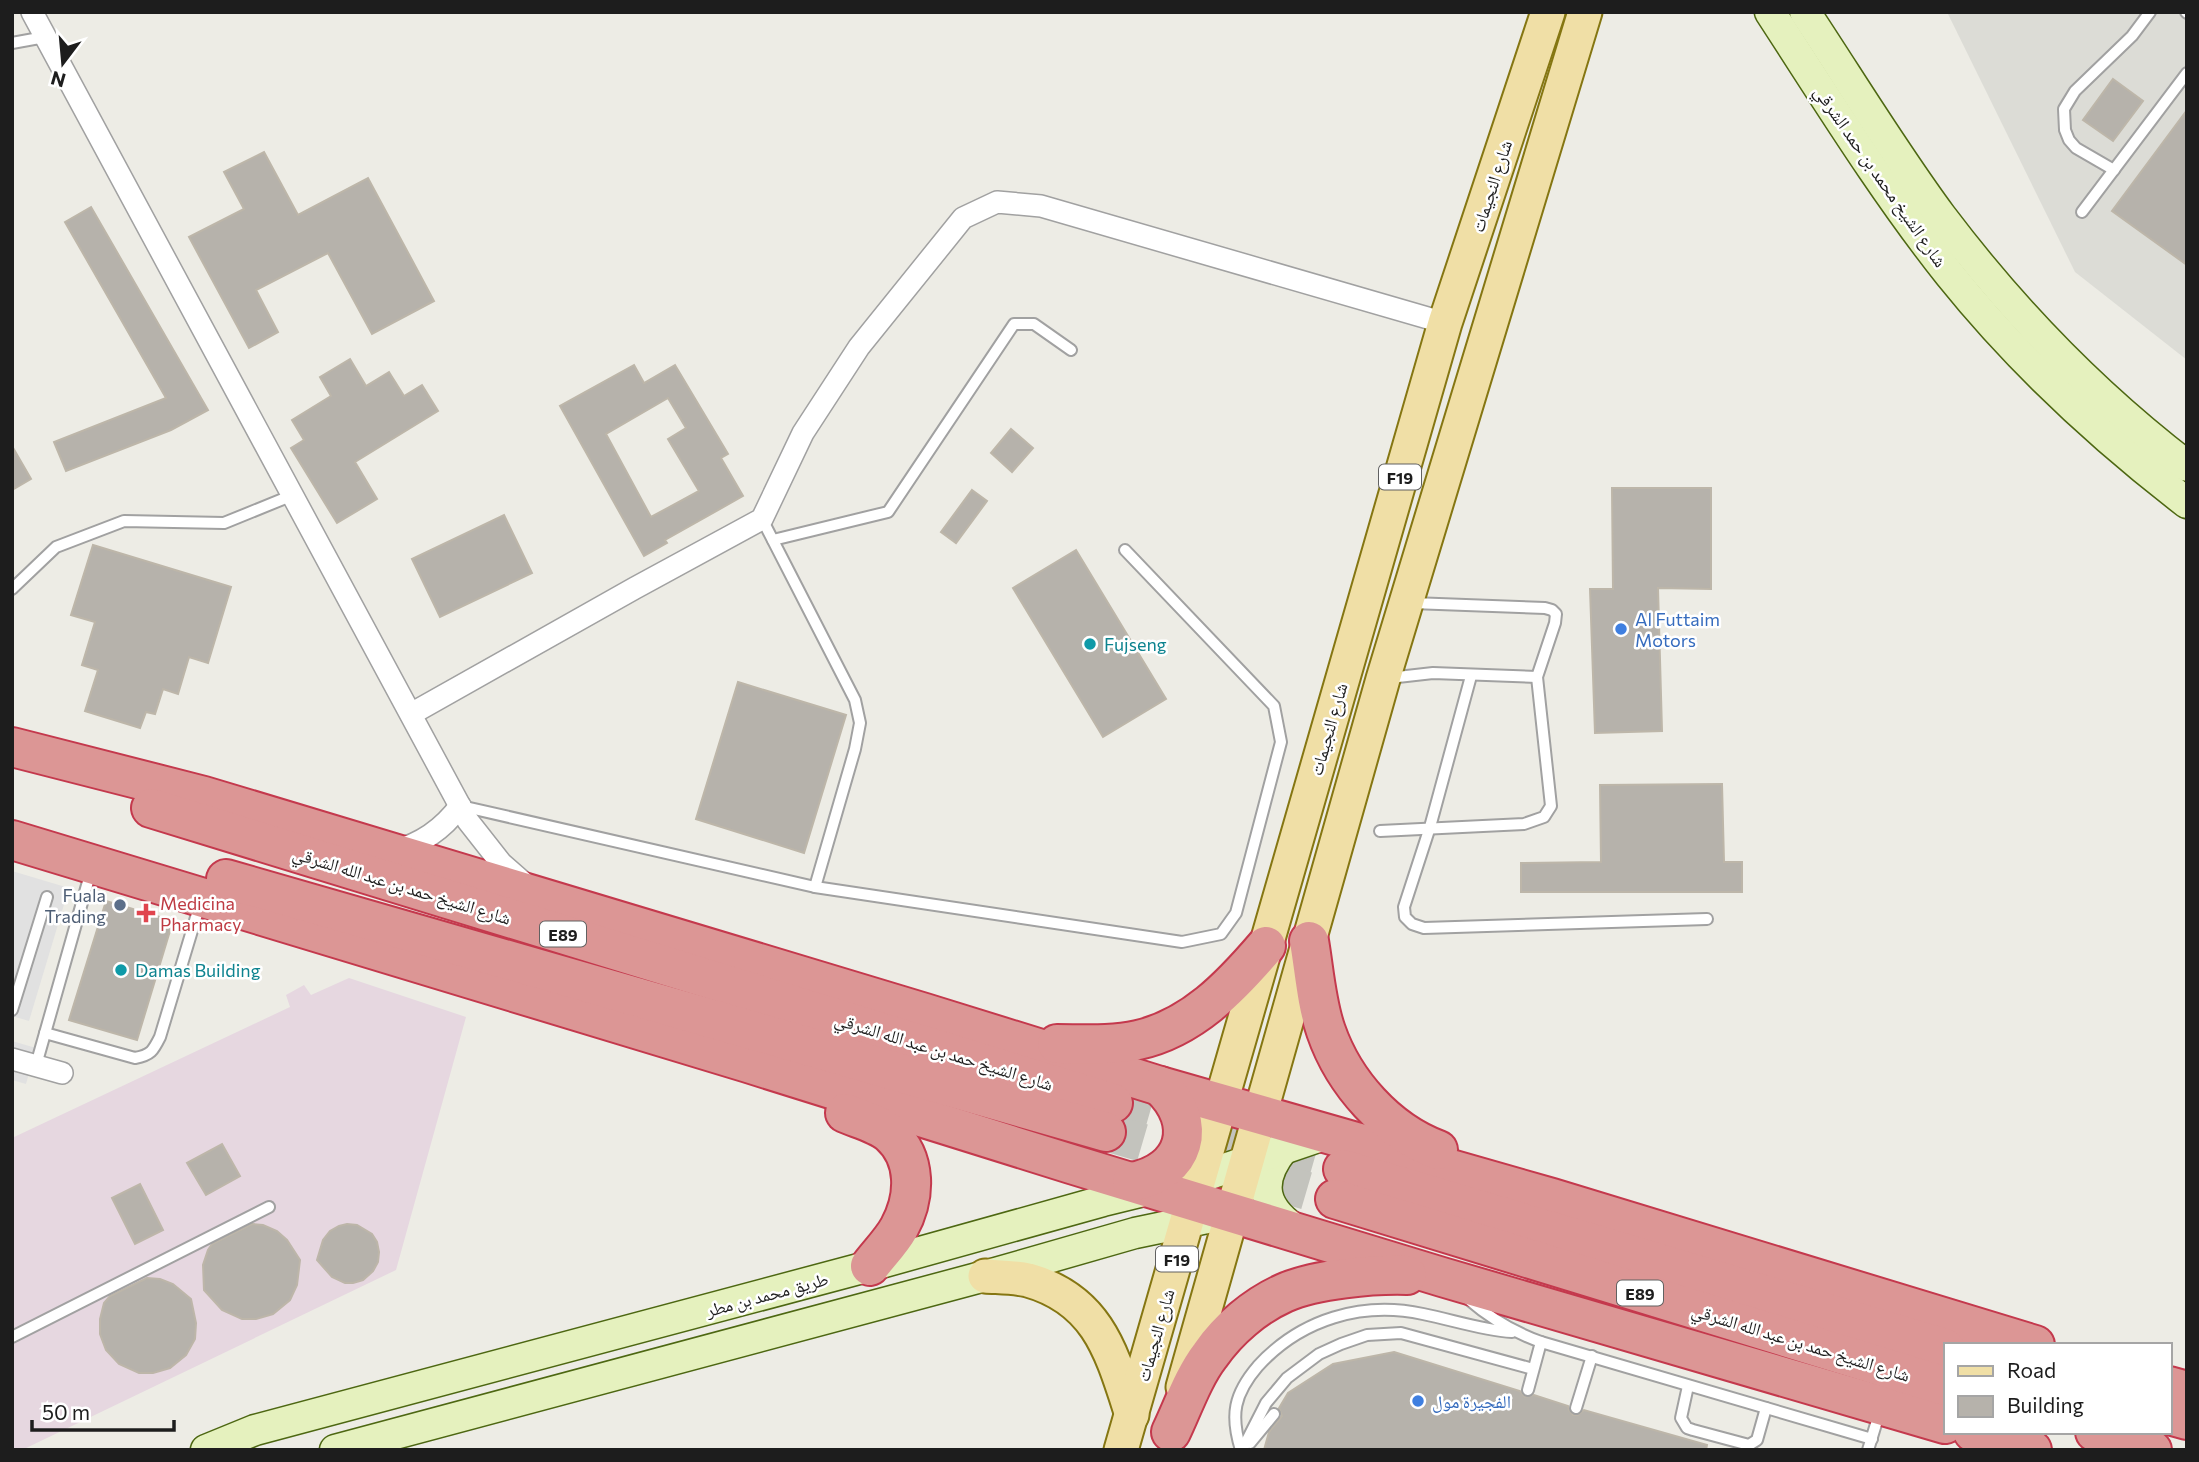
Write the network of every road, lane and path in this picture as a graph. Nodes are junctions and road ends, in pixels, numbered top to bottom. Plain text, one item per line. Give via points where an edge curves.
1 (32, 12) edge
2 (1548, 12) edge
3 (1585, 12) edge
4 (1770, 12) edge
5 (1805, 12) edge
6 (2150, 12) edge
7 (45, 37) junction
8 (12, 43) edge
9 (2187, 73) edge
10 (2114, 170) junction
11 (2082, 212) dead end
12 (1445, 323) junction
13 (1071, 350) dead end
14 (2187, 466) edge
15 (293, 495) junction
16 (2187, 502) edge
17 (762, 519) junction
18 (773, 540) junction
19 (1125, 550) dead end
20 (12, 589) edge
21 (1405, 603) junction
22 (1471, 676) junction
23 (1536, 677) junction
24 (1382, 679) junction
25 (411, 714) junction
26 (12, 747) edge
27 (12, 765) edge
28 (460, 806) junction
29 (12, 817) edge
30 (1430, 827) junction
31 (1380, 831) dead end
32 (12, 840) edge
33 (390, 852) junction
34 (93, 865) junction
35 (815, 887) junction
36 (47, 897) dead end
37 (202, 899) junction
38 (545, 899) junction
39 (1707, 919) dead end
40 (1309, 941) junction
41 (1266, 946) junction
42 (12, 1010) edge
43 (45, 1033) junction
44 (1020, 1043) junction
45 (12, 1059) edge
46 (748, 1063) junction
47 (36, 1065) junction
48 (62, 1073) dead end
49 (1160, 1086) junction
50 (1222, 1104) junction
51 (1260, 1114) junction
52 (1327, 1134) junction
53 (1283, 1149) junction
54 (1246, 1163) junction
55 (1143, 1185) junction
56 (1552, 1198) junction
57 (1194, 1200) junction
58 (269, 1207) dead end
59 (1232, 1212) junction
60 (1301, 1234) junction
61 (870, 1266) junction
62 (985, 1276) junction
63 (1442, 1277) junction
64 (1515, 1333) junction
65 (12, 1337) edge
66 (1541, 1342) junction
67 (2028, 1343) edge
68 (1944, 1348) edge
69 (1592, 1356) junction
70 (1533, 1369) junction
71 (1688, 1386) junction
72 (1944, 1386) edge
73 (1528, 1390) dead end
74 (1576, 1408) dead end
75 (1766, 1408) junction
76 (1275, 1414) dead end
77 (1132, 1415) junction
78 (1944, 1424) edge
79 (1874, 1431) edge
80 (1980, 1434) edge
81 (2101, 1434) edge
82 (1168, 1441) edge
83 (206, 1450) edge
84 (335, 1450) edge
85 (1121, 1450) edge
86 (1242, 1450) edge
87 (2032, 1450) edge
88 (2152, 1450) edge

1 - 7 street
2 - 12 main road, شارع النجيمات / F19
3 - 21 main road, F19
4 - 16 street, شارع الشيخ محمد بن حمد الشرقي via 1891,196 1984,316 2091,424
5 - 14 street, شارع الشيخ محمد بن حمد الشرقي via 1916,180 1992,280 2077,371
6 - 10 lane via 2075,91 2064,109 2069,140
7 - 8 lane
7 - 15 street
9 - 10 lane
10 - 11 lane
12 - 17 street via 1041,206 997,202 963,218 859,347 803,433
12 - 41 main road, شارع النجيمات / F19
13 - 18 lane via 1034,324 1014,324 888,512
15 - 20 lane via 224,523 124,521 56,547
15 - 25 street
17 - 18 lane
17 - 25 street
18 - 35 lane via 855,700 860,723
19 - 35 lane via 1274,706 1281,742 1236,913 1221,934 1182,942
21 - 23 lane via 1552,610 1555,623
21 - 24 main road, F19
22 - 23 lane
22 - 24 lane via 1433,673
22 - 30 lane
23 - 30 lane via 1549,811 1524,824
24 - 40 main road, F19
25 - 28 street
26 - 33 highway via 204,796
27 - 29 highway, شارع الشيخ حمد بن عبد الله الشرقي / E89 via 1110,1117
28 - 33 street via 427,838
28 - 35 lane
28 - 38 street via 501,863
30 - 31 lane
30 - 39 lane via 1404,907 1405,917 1424,928
32 - 34 highway
33 - 38 highway
34 - 37 highway
34 - 43 lane
36 - 42 lane
37 - 43 lane via 153,1051 135,1058
37 - 46 highway
38 - 44 highway
40 - 51 main road, F19
40 - 56 highway via 1326,1031 1349,1076 1392,1126 1434,1148 1510,1173
41 - 44 highway via 1219,996 1164,1032 1106,1043
41 - 50 main road, شارع النجيمات / F19
43 - 47 lane
44 - 49 highway
45 - 47 street
46 - 55 highway
46 - 61 highway via 779,1085 888,1132 904,1149 912,1173 911,1199 899,1228
47 - 48 street
49 - 50 highway
49 - 55 highway via 1180,1112 1181,1144 1163,1171
50 - 51 highway
50 - 57 main road, شارع النجيمات / F19
51 - 52 highway
51 - 54 main road, F19
52 - 53 street
52 - 56 highway
53 - 54 street
53 - 60 street via 1269,1169 1268,1199 1278,1216
54 - 57 street
54 - 59 main road, F19
55 - 57 highway
55 - 61 street, طريق محمد بن مطر
56 - 67 highway
57 - 59 highway
57 - 62 street via 1135,1233
57 - 77 main road, شارع النجيمات / F19
58 - 65 lane
59 - 60 highway
59 - 82 main road, F19
60 - 63 highway
61 - 83 street, طريق محمد بن مطر via 255,1430
62 - 77 main road via 1026,1280 1049,1288 1088,1316 1107,1344
62 - 84 street
63 - 64 lane
63 - 79 highway
63 - 82 highway via 1343,1279 1284,1293 1222,1338 1207,1358
64 - 66 lane
64 - 86 lane via 1397,1310 1349,1312 1321,1321 1283,1344 1249,1376 1235,1408 1234,1430
66 - 69 lane
66 - 70 lane
68 - 72 highway, شارع الشيخ حمد بن عبد الله الشرقي / E89 via 1339,1184
69 - 71 lane
69 - 74 lane
70 - 73 lane
70 - 86 lane via 1401,1333 1367,1335 1319,1354 1287,1378 1266,1403
71 - 75 lane
71 - 75 lane via 1682,1423 1718,1438 1754,1443
75 - 79 lane
76 - 86 lane
77 - 85 main road, شارع النجيمات / F19
78 - 79 highway
80 - 87 highway
81 - 88 highway

